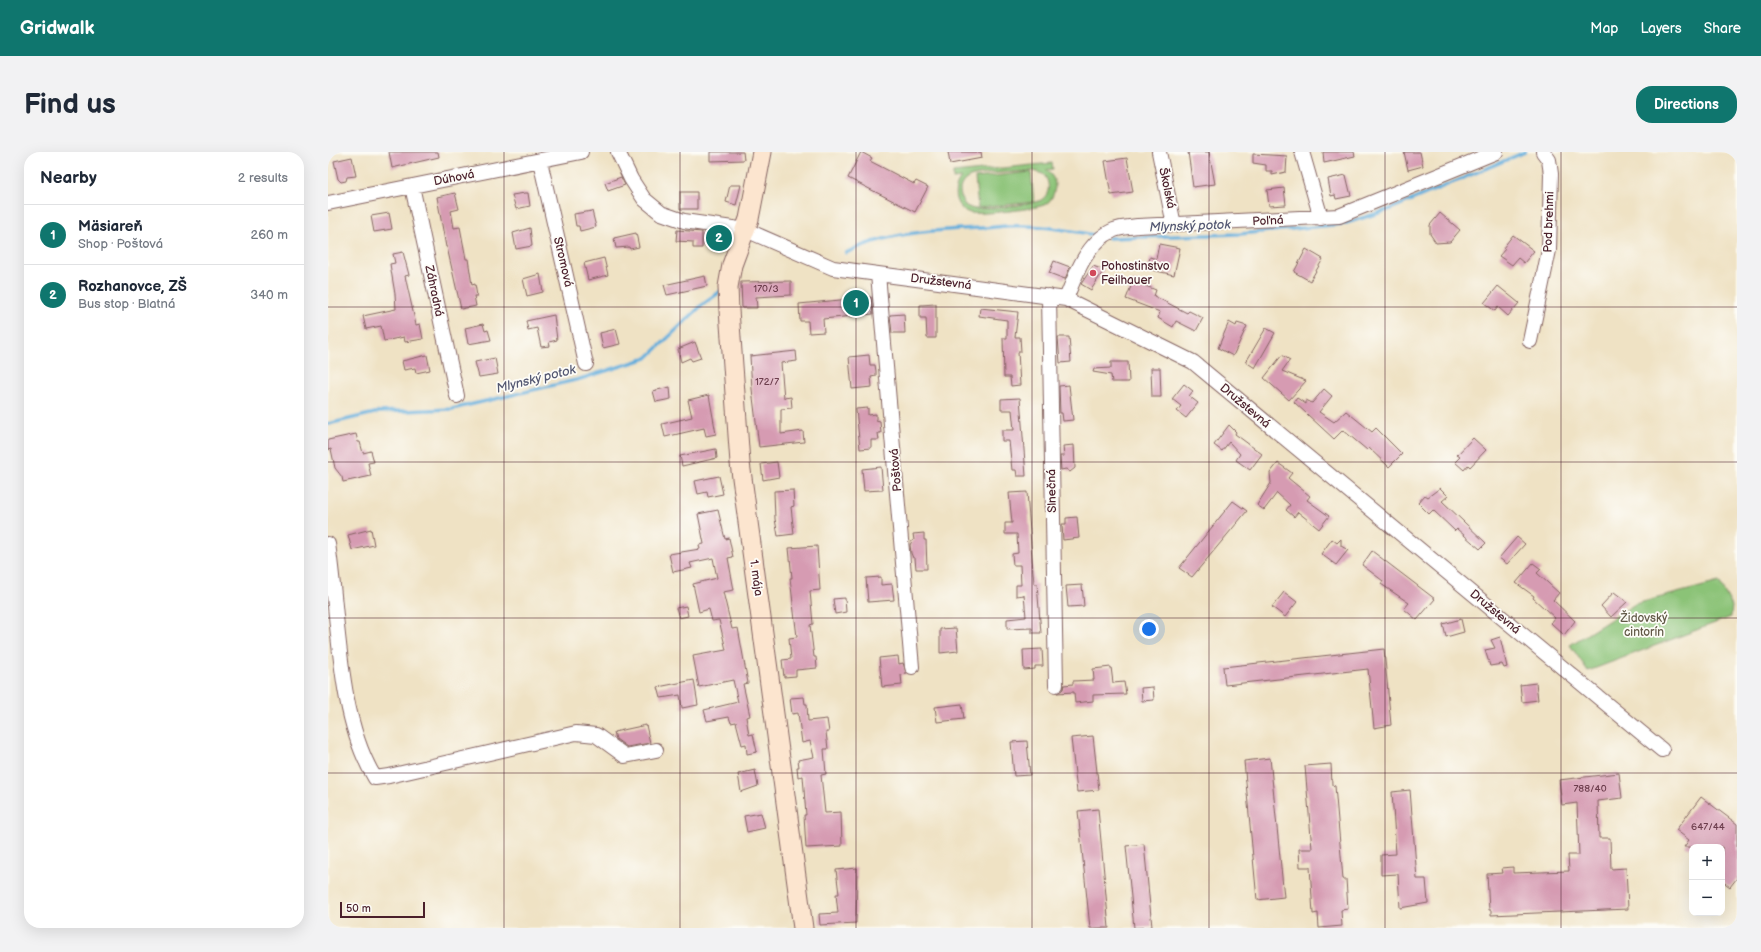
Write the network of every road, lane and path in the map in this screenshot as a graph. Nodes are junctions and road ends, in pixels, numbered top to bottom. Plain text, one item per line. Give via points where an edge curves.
1 (581, 152) edge
2 (618, 152) edge
3 (762, 152) edge
4 (1159, 152) edge
5 (1302, 152) edge
6 (1496, 152) edge
7 (1543, 152) edge
8 (540, 161) junction
9 (412, 186) junction
10 (328, 203) edge
11 (1321, 218) junction
12 (1174, 225) junction
13 (746, 230) junction
14 (878, 274) junction
15 (1049, 296) junction
16 (1066, 299) junction
17 (1530, 341) dead end
18 (586, 364) dead end
19 (457, 396) dead end
20 (328, 544) edge
21 (912, 667) dead end
22 (1056, 685) dead end
23 (656, 750) dead end
24 (1662, 750) dead end
25 (803, 928) edge

1 - 8 street, Dúhová
2 - 13 street, Družstevná via 644,199 662,213 684,221
3 - 13 street, 1. mája
4 - 12 street, Školská
5 - 11 street
6 - 11 street, Poľná via 1340,219
7 - 17 street, Pod brehmi via 1549,160 1551,174 1549,250
8 - 9 street, Dúhová
8 - 18 street, Stromová
9 - 10 street, Dúhová
9 - 19 street, Záhradná
11 - 12 street, Poľná
12 - 16 street, Poľná via 1138,226 1115,230 1097,241 1085,255
13 - 14 street, Družstevná via 833,268
13 - 25 street, 1. mája via 732,265 728,287 740,463
14 - 15 street, Družstevná
14 - 21 street, Poštová
15 - 16 street, Družstevná
15 - 22 street, Slnečná
16 - 24 street, Družstevná via 1193,362
20 - 23 street via 347,695 357,740 374,778 576,733 596,736 625,756

